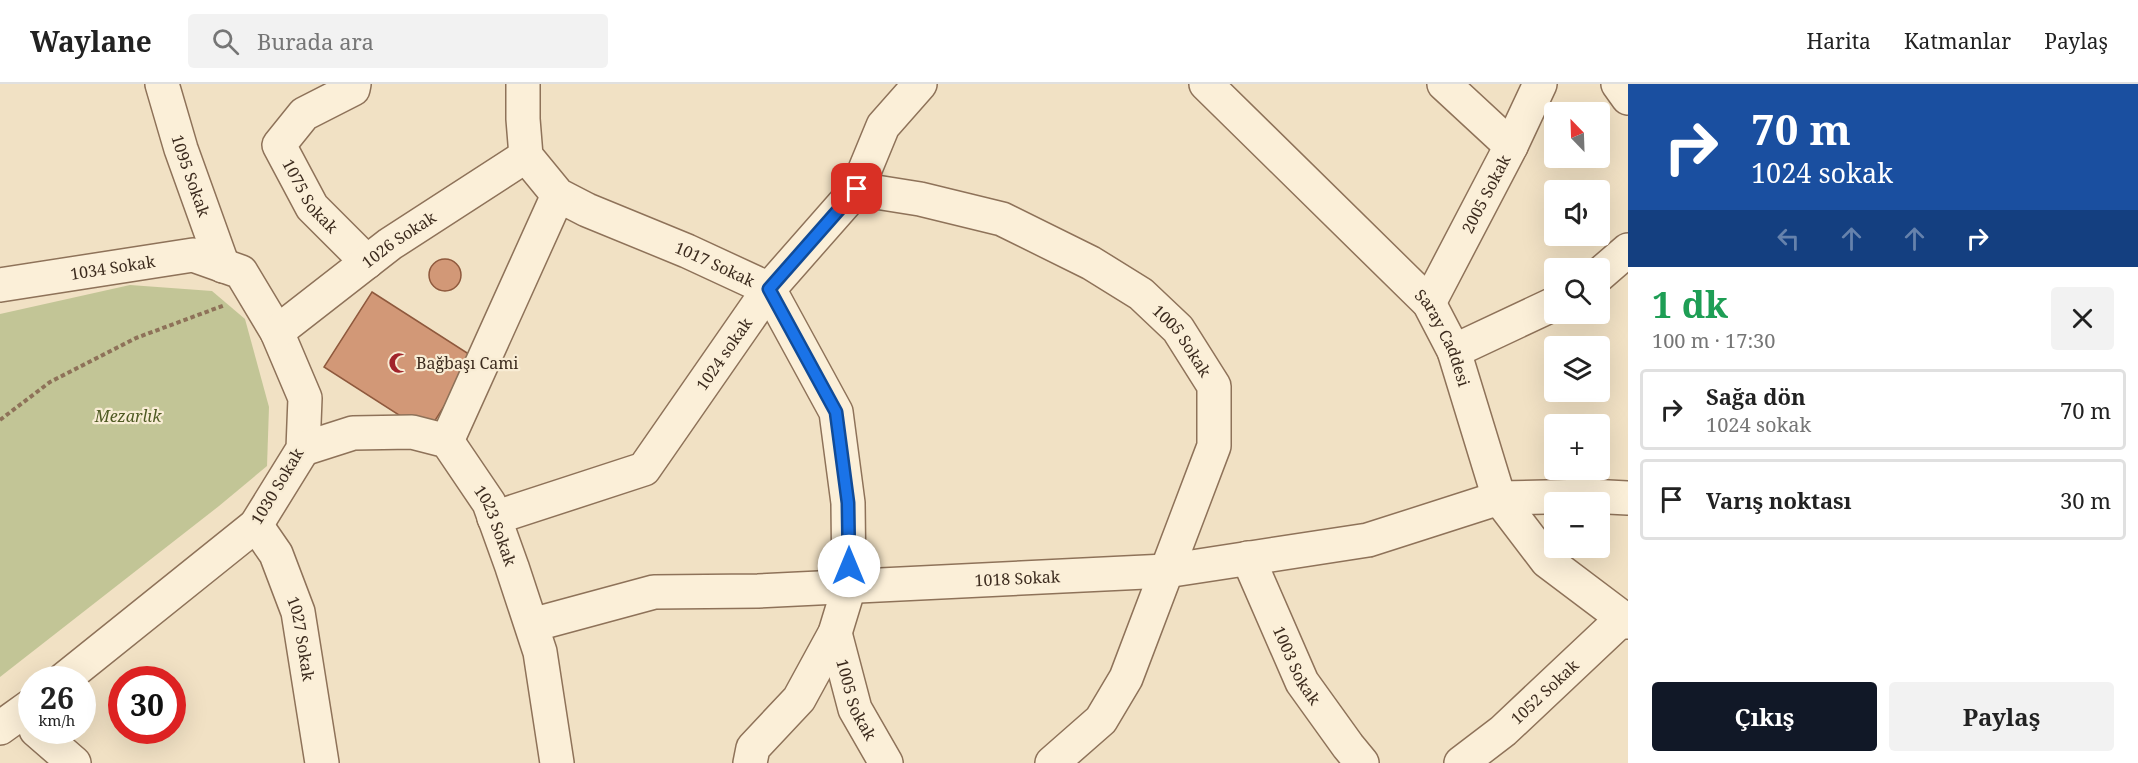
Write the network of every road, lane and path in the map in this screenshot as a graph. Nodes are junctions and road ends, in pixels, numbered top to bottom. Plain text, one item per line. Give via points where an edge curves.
1 (162, 84) edge
2 (354, 84) edge
3 (523, 84) edge
4 (920, 84) edge
5 (1206, 84) edge
6 (1444, 84) edge
7 (1540, 84) edge
8 (1618, 84) edge
9 (1628, 98) edge
10 (1510, 146) junction
11 (526, 156) junction
12 (857, 189) junction
13 (558, 195) junction
14 (1628, 250) edge
15 (367, 262) junction
16 (223, 266) junction
17 (1610, 266) edge
18 (0, 285) edge
19 (769, 289) junction
20 (254, 294) junction
21 (1429, 303) junction
22 (1544, 309) edge
23 (277, 332) junction
24 (1454, 351) junction
25 (0, 420) edge
26 (447, 441) junction
27 (303, 449) junction
28 (1499, 498) junction
29 (1628, 498) edge
30 (494, 518) junction
31 (256, 525) junction
32 (1248, 558) junction
33 (1166, 571) junction
34 (849, 587) junction
35 (1625, 620) edge
36 (531, 625) junction
37 (835, 633) junction
38 (80, 666) edge
39 (51, 744) edge
40 (1085, 752) edge
41 (74, 763) edge
42 (322, 763) edge
43 (557, 763) edge
44 (750, 763) edge
45 (886, 763) edge
46 (1052, 763) edge
47 (1362, 763) edge
48 (1461, 763) edge

1 - 16 street, 1095 Sokak
2 - 15 street, 1075 Sokak via 353,89 304,114 279,145 312,207
3 - 11 street
4 - 12 street, 1024 sokak via 883,126
5 - 21 street, Saray Caddesi
6 - 10 street
7 - 10 street, 2005 Sokak
8 - 9 street
10 - 21 street, 2005 Sokak
11 - 13 street, 1017 Sokak
11 - 15 street, 1026 Sokak
12 - 19 street, 1024 sokak
12 - 33 street, 1005 Sokak via 1002,219 1101,269 1141,294 1178,329 1214,386 1214,446
13 - 19 street, 1017 Sokak
13 - 26 street
14 - 17 street
15 - 23 street, 1026 Sokak
16 - 18 street, 1034 Sokak via 193,255
16 - 20 street, 1030 Sokak via 241,272
19 - 30 street, 1024 sokak via 644,469
19 - 34 street, 1017 Sokak via 836,412 848,503
20 - 23 street, 1030 Sokak
20 - 25 path via 136,338 50,382
21 - 24 street, Saray Caddesi
22 - 24 street
23 - 27 street, 1030 Sokak via 304,398
24 - 28 street, Saray Caddesi
26 - 27 street via 412,432 353,433
26 - 30 street, 1023 Sokak via 489,503
27 - 31 street, 1030 Sokak
28 - 29 street, 1018 Sokak
28 - 32 street, 1018 Sokak via 1368,540
28 - 35 street, Saray Caddesi via 1547,561
30 - 36 street, 1023 Sokak
31 - 38 street, 1030 Sokak
31 - 42 street, 1027 Sokak via 276,554 298,612
32 - 33 street, 1018 Sokak
32 - 47 street, 1003 Sokak via 1302,682
33 - 34 street, 1018 Sokak
33 - 40 street, 1005 Sokak via 1126,678
34 - 36 street, 1018 Sokak via 654,592
34 - 37 street, 1017 Sokak
35 - 48 street, 1052 Sokak via 1503,731
36 - 43 street, 1023 Sokak via 540,651
37 - 44 street, 1017 Sokak via 799,699 753,748
37 - 45 street, 1005 Sokak via 855,709
39 - 41 street
40 - 46 street, 1005 Sokak

